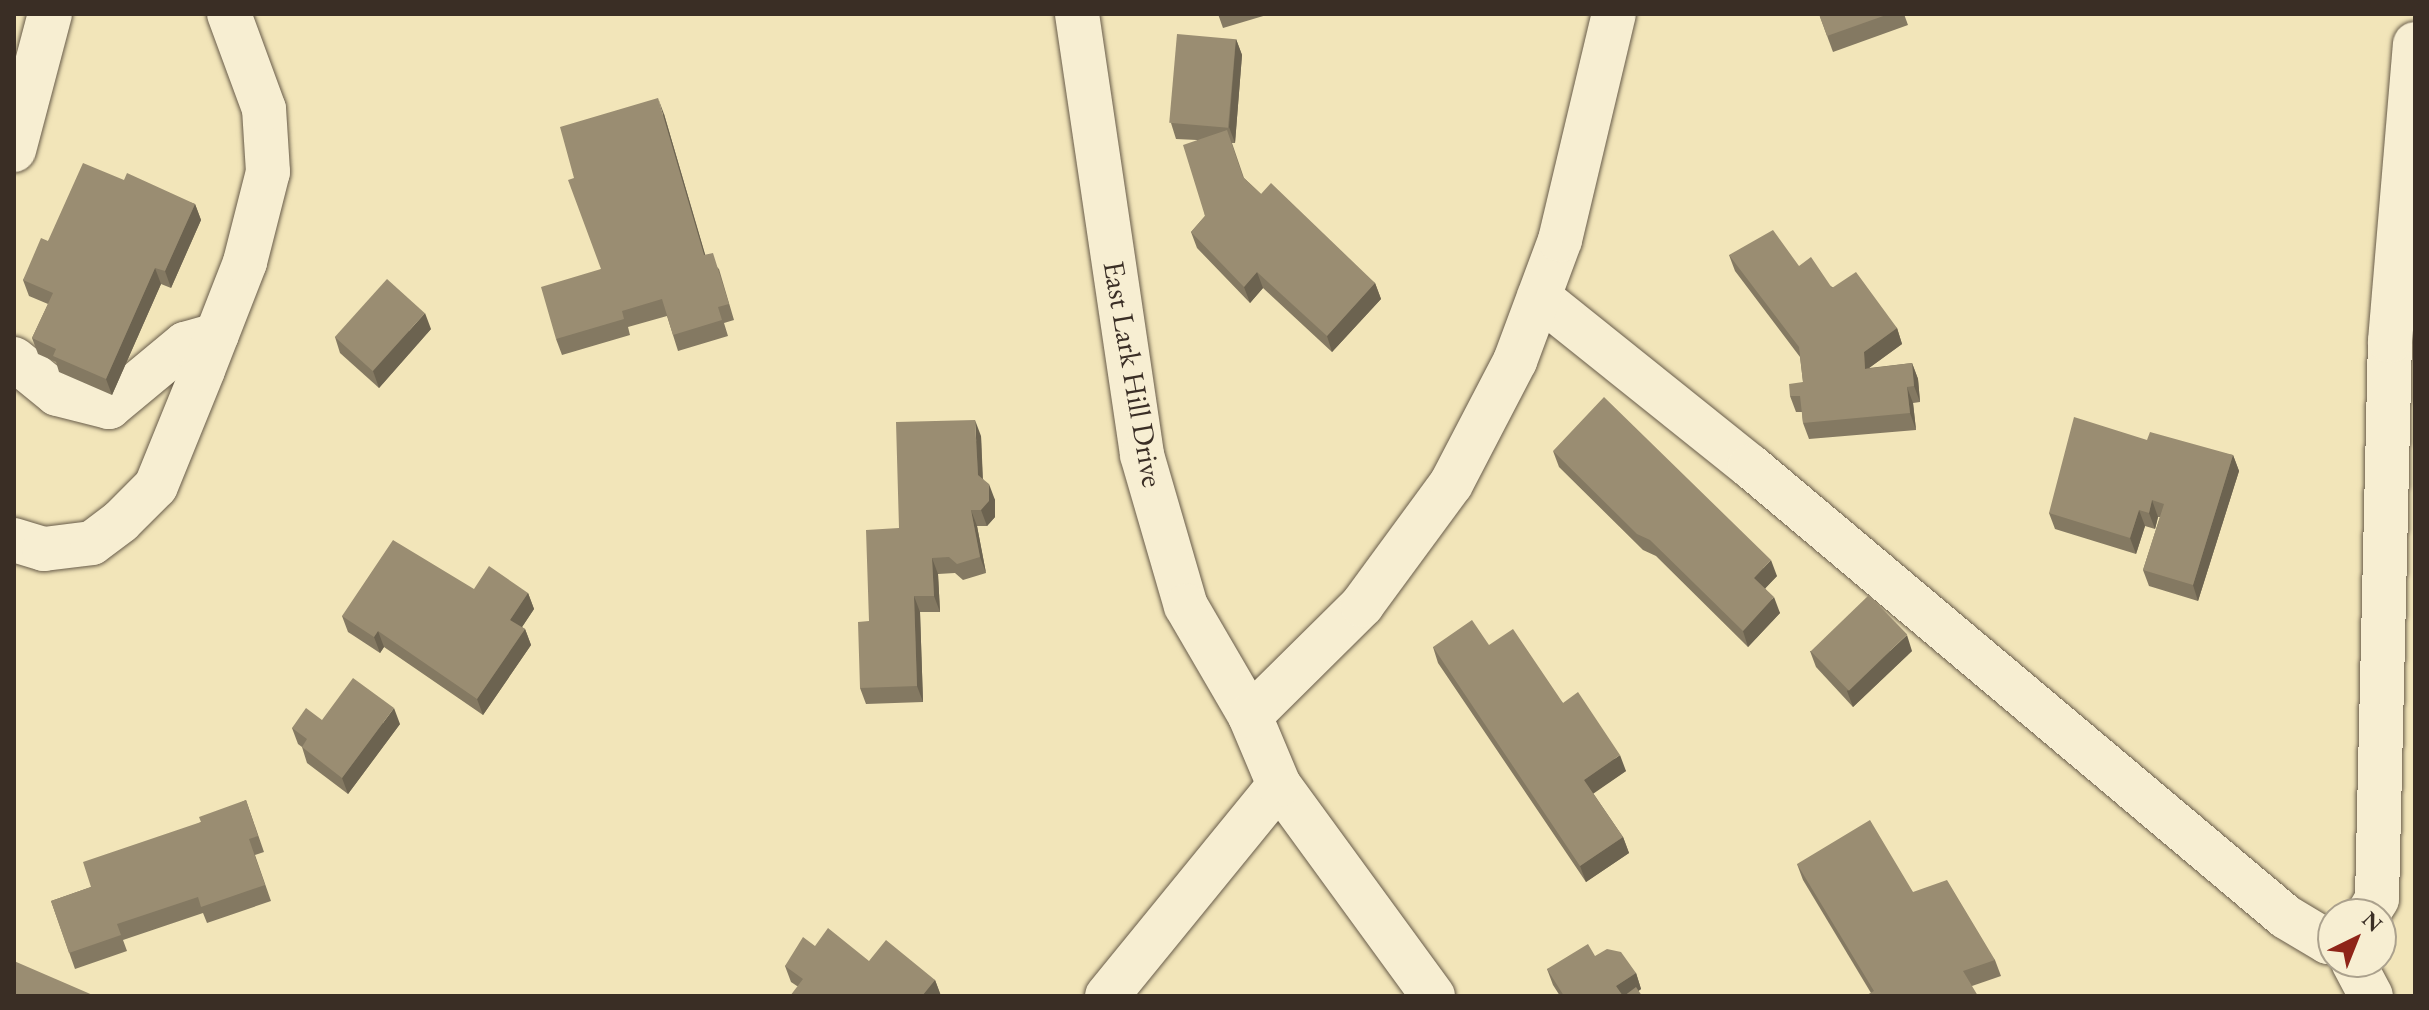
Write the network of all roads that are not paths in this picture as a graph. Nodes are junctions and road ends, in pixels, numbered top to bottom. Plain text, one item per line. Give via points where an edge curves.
1 (50, 14) edge
2 (229, 14) edge
3 (1077, 14) edge
4 (1614, 14) edge
5 (2415, 44) edge
6 (14, 150) edge
7 (1539, 297) junction
8 (217, 335) junction
9 (14, 359) edge
10 (14, 540) edge
11 (1250, 716) junction
12 (1279, 785) junction
13 (2377, 898) edge
14 (2317, 935) edge
15 (2361, 978) edge
16 (1107, 996) edge
17 (1433, 996) edge
18 (2371, 996) edge

1 - 6 street
2 - 8 street via 264,109 268,172 245,262
3 - 11 street, East Lark Hill Drive via 1142,455 1186,606
4 - 7 street via 1596,105
5 - 13 street via 2390,341
7 - 11 street via 1515,361 1451,484 1362,605
7 - 14 street via 1750,466 2286,917
8 - 9 street via 185,344 109,407 57,394
8 - 10 street via 156,486 92,543 44,549
11 - 12 street, East Lark Hill Drive
12 - 16 street
12 - 17 street, East Lark Hill Drive
15 - 18 street

